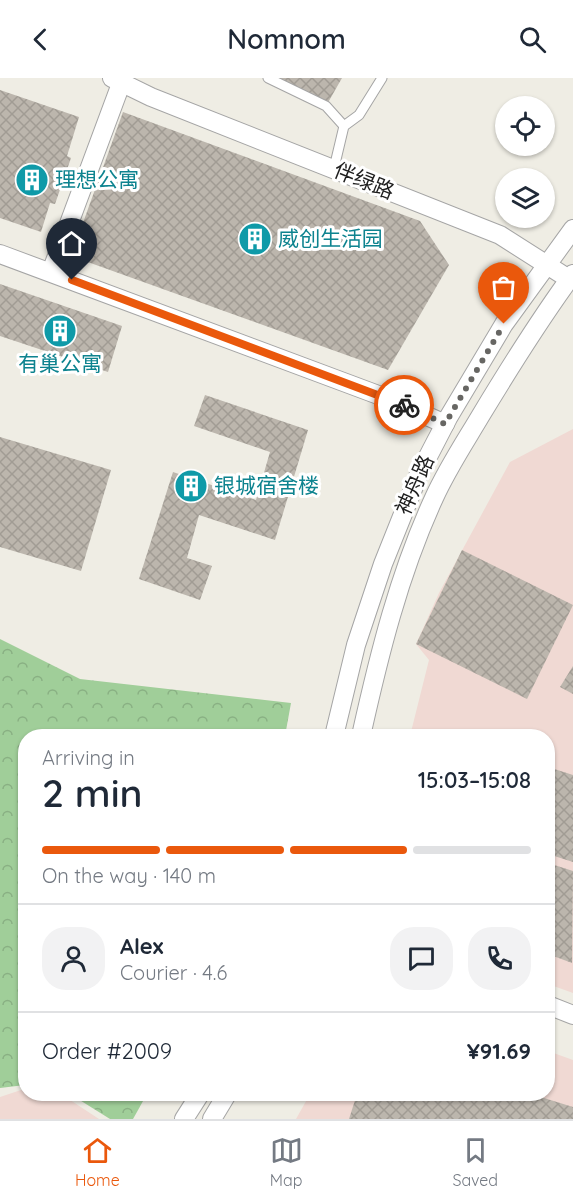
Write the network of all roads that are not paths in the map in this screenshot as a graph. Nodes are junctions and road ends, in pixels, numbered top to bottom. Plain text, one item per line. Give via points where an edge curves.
1 (268, 78) edge
2 (382, 78) edge
3 (121, 79) edge
4 (344, 126) junction
5 (334, 168) junction
6 (573, 229) edge
7 (0, 254) edge
8 (546, 264) junction
9 (51, 272) junction
10 (571, 277) edge
11 (445, 424) junction
12 (336, 729) edge
13 (363, 729) edge
14 (555, 1008) edge
15 (573, 1015) edge
16 (196, 1101) edge
17 (224, 1101) edge
18 (184, 1119) edge
19 (213, 1119) edge

1 - 4 lane via 326,106
2 - 4 lane via 359,115
3 - 5 street, 伴绿路 via 151,98
3 - 9 street
4 - 5 lane
5 - 8 street, 伴绿路 via 500,235
6 - 8 street, 神舟路
7 - 9 street
8 - 10 street, 伴绿路
8 - 11 street, 神舟路 via 504,324
9 - 11 street via 389,399
10 - 13 street, 神舟路 via 496,391 435,497 394,605
11 - 12 street, 神舟路 via 418,474 383,564 356,645
14 - 15 street
16 - 18 street
17 - 19 street

